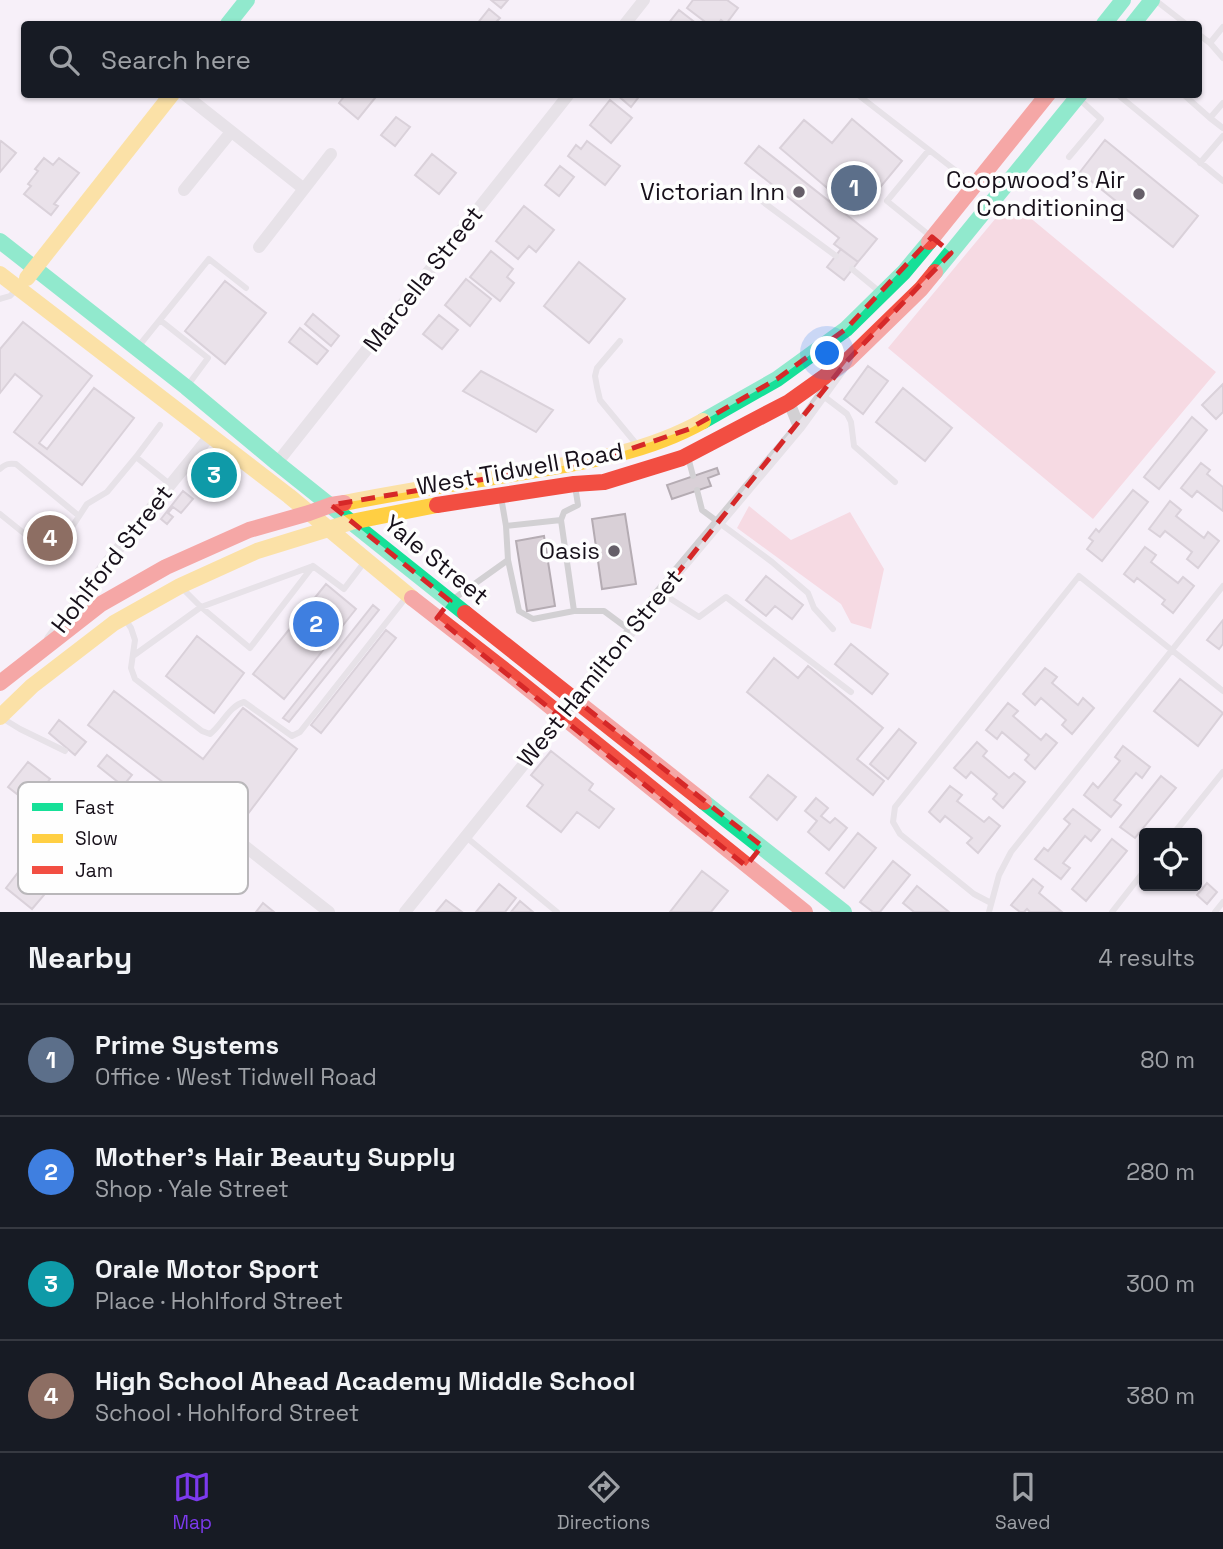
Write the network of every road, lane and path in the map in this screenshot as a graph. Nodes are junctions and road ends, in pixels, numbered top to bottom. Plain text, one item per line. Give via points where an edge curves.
1 (247, 0) edge
2 (626, 0) edge
3 (1123, 0) edge
4 (1154, 0) edge
5 (641, 4) edge
6 (230, 21) edge
7 (627, 21) edge
8 (1106, 21) edge
9 (1136, 21) edge
10 (1182, 21) edge
11 (1223, 27) edge
12 (1202, 36) edge
13 (1210, 43) junction
14 (1223, 58) edge
15 (169, 98) edge
16 (189, 98) edge
17 (566, 98) edge
18 (862, 98) edge
19 (1045, 98) edge
20 (1077, 98) edge
21 (1081, 98) edge
22 (1122, 98) edge
23 (1188, 98) edge
24 (1223, 103) edge
25 (1210, 118) junction
26 (1223, 128) edge
27 (231, 132) junction
28 (1223, 136) edge
29 (929, 150) junction
30 (331, 153) dead end
31 (1069, 157) dead end
32 (1200, 163) junction
33 (1223, 180) edge
34 (974, 185) junction
35 (304, 189) junction
36 (184, 190) dead end
37 (751, 193) dead end
38 (932, 237) junction
39 (0, 241) edge
40 (259, 247) dead end
41 (951, 253) junction
42 (836, 256) dead end
43 (34, 269) junction
44 (852, 269) dead end
45 (0, 274) edge
46 (18, 288) junction
47 (246, 288) dead end
48 (881, 293) junction
49 (0, 299) edge
50 (160, 320) junction
51 (620, 341) dead end
52 (137, 349) junction
53 (848, 360) junction
54 (777, 379) junction
55 (187, 387) junction
56 (822, 395) junction
57 (789, 402) junction
58 (160, 425) dead end
59 (799, 427) junction
60 (210, 436) junction
61 (640, 448) junction
62 (687, 455) junction
63 (136, 457) junction
64 (277, 463) junction
65 (573, 463) junction
66 (0, 469) edge
67 (693, 476) dead end
68 (895, 482) dead end
69 (574, 484) junction
70 (171, 485) junction
71 (697, 491) dead end
72 (501, 495) junction
73 (331, 505) junction
74 (309, 513) junction
75 (0, 514) edge
76 (79, 516) junction
77 (561, 520) junction
78 (351, 522) junction
79 (718, 523) junction
80 (506, 526) junction
81 (328, 529) junction
82 (366, 560) junction
83 (508, 560) junction
84 (313, 566) junction
85 (180, 586) junction
86 (1223, 586) edge
87 (660, 592) junction
88 (408, 594) junction
89 (450, 601) junction
90 (101, 604) junction
91 (201, 607) junction
92 (574, 611) junction
93 (437, 618) junction
94 (119, 620) junction
95 (833, 629) dead end
96 (631, 631) junction
97 (41, 650) junction
98 (1171, 651) junction
99 (133, 656) junction
100 (0, 683) edge
101 (1223, 691) edge
102 (851, 692) dead end
103 (576, 699) junction
104 (562, 716) junction
105 (0, 717) edge
106 (65, 751) dead end
107 (1223, 772) edge
108 (1178, 828) edge
109 (465, 836) junction
110 (762, 846) junction
111 (248, 849) edge
112 (747, 866) junction
113 (1139, 877) edge
114 (1223, 902) edge
115 (991, 904) junction
116 (329, 912) edge
117 (405, 912) edge
118 (557, 912) edge
119 (805, 912) edge
120 (844, 912) edge
121 (989, 912) edge
122 (1112, 912) edge
123 (1215, 912) edge

1 - 6 main road
2 - 5 street
3 - 8 main road
4 - 9 main road
4 - 10 lane
5 - 7 street
11 - 13 lane
12 - 13 lane
13 - 14 lane
15 - 43 main road
16 - 27 street
17 - 64 street, Marcella Street
18 - 29 lane
19 - 34 main road, West Tidwell Road
20 - 41 main road, West Tidwell Road
21 - 31 lane via 1101,119
22 - 32 lane
23 - 25 lane
24 - 25 lane
25 - 26 lane
27 - 35 street
27 - 36 street
28 - 32 lane
29 - 34 lane
29 - 38 lane via 887,201
30 - 35 street
32 - 33 lane
34 - 38 main road, West Tidwell Road
35 - 40 street
37 - 42 lane
38 - 41 main road
38 - 48 main road, West Tidwell Road
39 - 43 main road, Yale Street
41 - 53 main road, West Tidwell Road
43 - 46 main road
43 - 52 main road, Yale Street
44 - 48 lane
45 - 46 main road, Yale Street
46 - 49 lane
46 - 60 main road, Yale Street
47 - 50 lane via 209,259
48 - 54 main road, West Tidwell Road via 846,329
50 - 52 lane
50 - 55 lane via 208,358
51 - 61 lane via 597,369 597,387 600,400
52 - 55 main road, Yale Street
53 - 56 street, West Hamilton Street
53 - 57 main road, West Tidwell Road
54 - 57 main road
54 - 61 main road, West Tidwell Road via 689,429
55 - 64 main road, Yale Street
56 - 59 street, West Hamilton Street
56 - 68 lane via 847,414 854,446
57 - 59 street
57 - 62 main road, West Tidwell Road
58 - 63 lane
59 - 79 street, West Hamilton Street
60 - 70 street, Hohlford Street
60 - 74 main road, Yale Street
61 - 65 main road, West Tidwell Road
62 - 67 lane
62 - 69 main road, West Tidwell Road via 604,482
63 - 70 lane
63 - 76 lane
64 - 73 main road, Yale Street
65 - 69 main road
65 - 73 main road, West Tidwell Road
66 - 76 lane via 16,464
69 - 72 main road, West Tidwell Road
69 - 77 lane via 578,505 564,512
70 - 97 street, Hohlford Street
71 - 79 lane via 702,509
72 - 78 main road, West Tidwell Road
72 - 80 lane
73 - 74 main road, West Tidwell Road
73 - 78 main road, Yale Street
74 - 81 main road, Yale Street
74 - 90 main road, West Tidwell Road via 249,530 166,567
75 - 76 lane via 48,549 54,548
77 - 80 lane
77 - 92 lane
78 - 81 main road, West Tidwell Road
78 - 89 main road, Yale Street
79 - 87 street, West Hamilton Street
79 - 95 lane via 807,593
80 - 83 lane
81 - 82 main road, Yale Street
81 - 85 main road, West Tidwell Road via 257,551
82 - 84 lane via 344,589
82 - 88 main road, Yale Street
83 - 89 lane
83 - 92 lane via 519,611 533,619
84 - 91 lane
84 - 91 lane via 250,648
85 - 91 lane
85 - 94 main road, West Tidwell Road
86 - 98 lane
87 - 96 street, West Hamilton Street
87 - 102 lane via 699,617 726,597
88 - 93 main road, Yale Street
88 - 99 lane via 300,733 292,736 244,702 216,730 210,734 202,731 135,679
89 - 93 main road
89 - 103 main road, Yale Street
90 - 94 main road
90 - 97 main road, West Tidwell Road
91 - 99 lane
92 - 96 lane via 604,611
93 - 104 main road, Yale Street
94 - 99 lane via 131,628
94 - 105 main road, West Tidwell Road via 32,686
96 - 103 street, West Hamilton Street
97 - 100 main road, West Tidwell Road
98 - 101 lane
98 - 115 lane via 1011,852
98 - 115 lane via 1079,576 895,807 893,822 900,834
103 - 104 street, West Hamilton Street
103 - 110 main road, Yale Street
104 - 109 street, West Hamilton Street
104 - 112 main road, Yale Street
105 - 106 lane
107 - 108 lane
109 - 117 street, West Hamilton Street
109 - 118 lane
110 - 112 main road
110 - 120 main road, Yale Street
111 - 116 street
112 - 119 main road, Yale Street
113 - 122 lane
114 - 123 lane
115 - 121 lane

